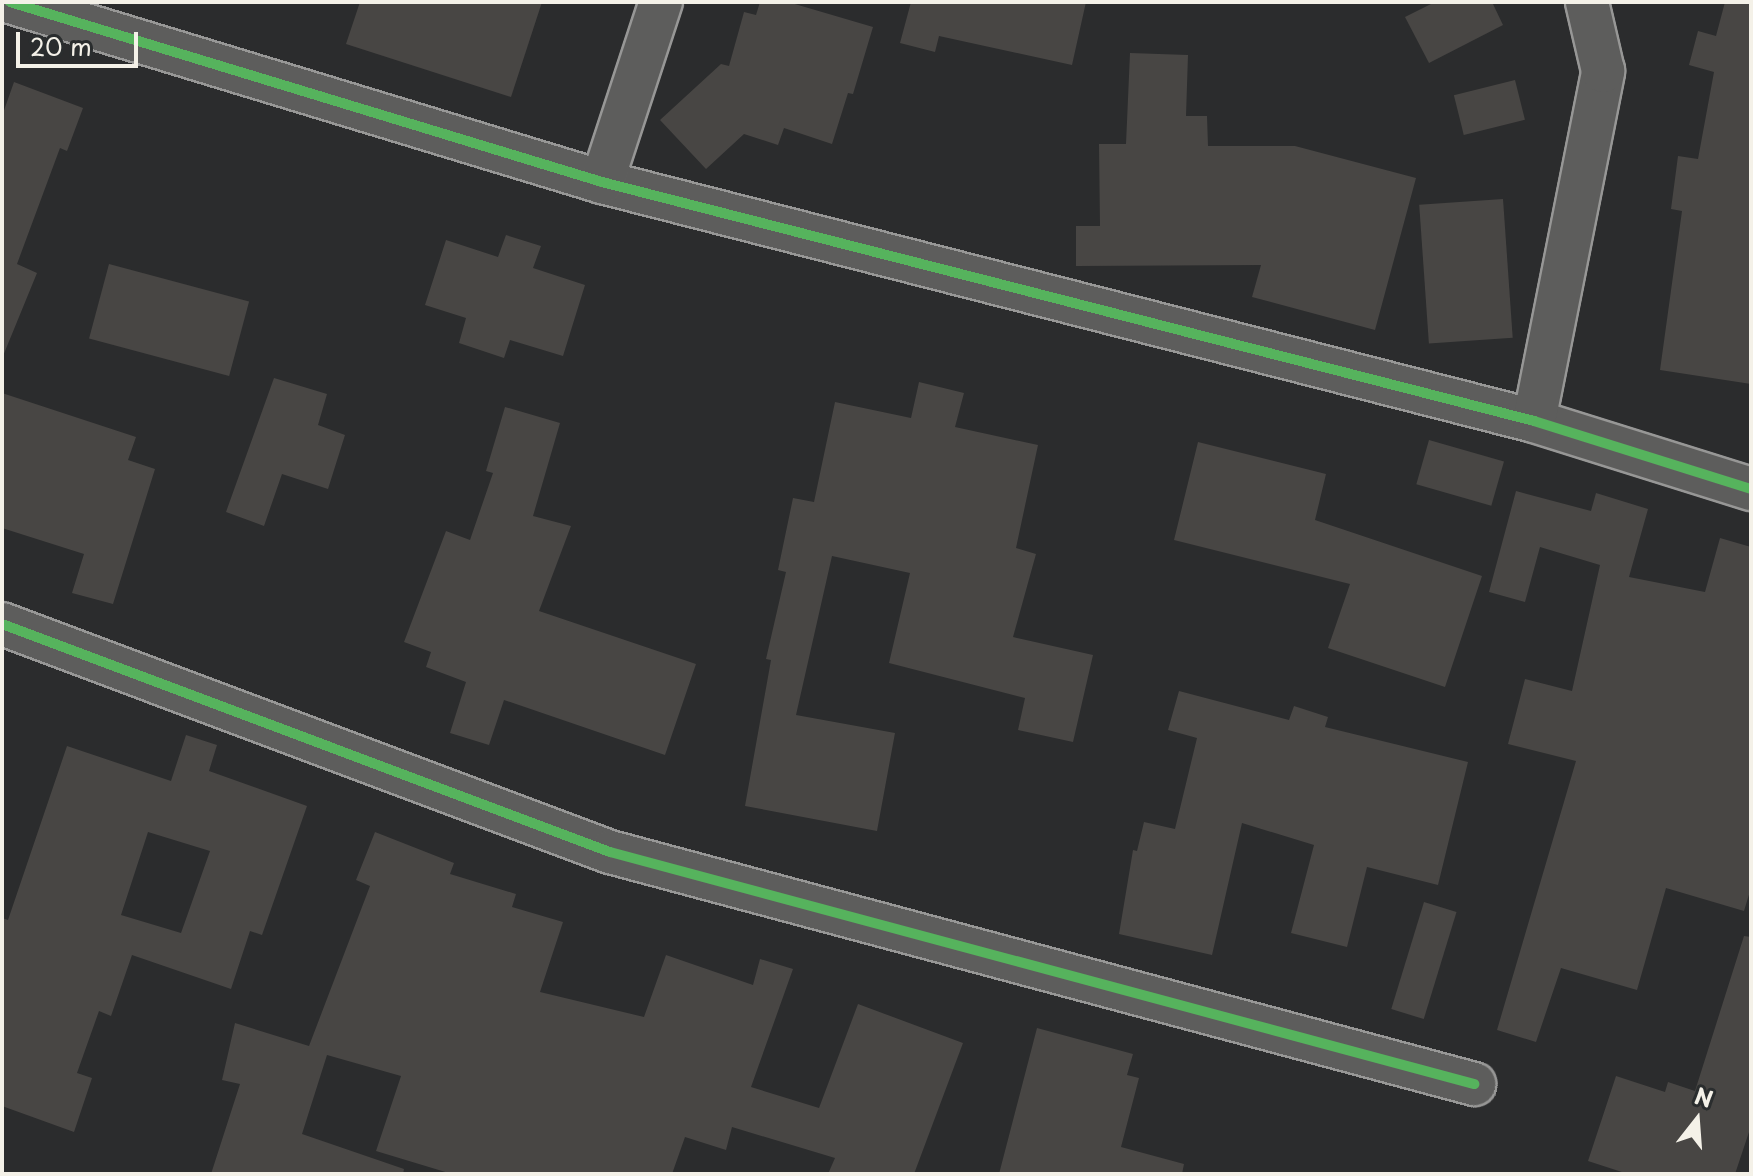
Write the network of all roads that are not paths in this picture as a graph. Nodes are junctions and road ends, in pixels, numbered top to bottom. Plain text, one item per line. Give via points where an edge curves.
1 (10, 2) edge
2 (661, 2) edge
3 (1587, 2) edge
4 (602, 182) junction
5 (1534, 421) junction
6 (1751, 489) edge
7 (2, 624) edge
8 (1474, 1084) dead end

1 - 4 street
2 - 4 street
3 - 5 street via 1603,71
4 - 5 street
5 - 6 street
7 - 8 street via 610,852

